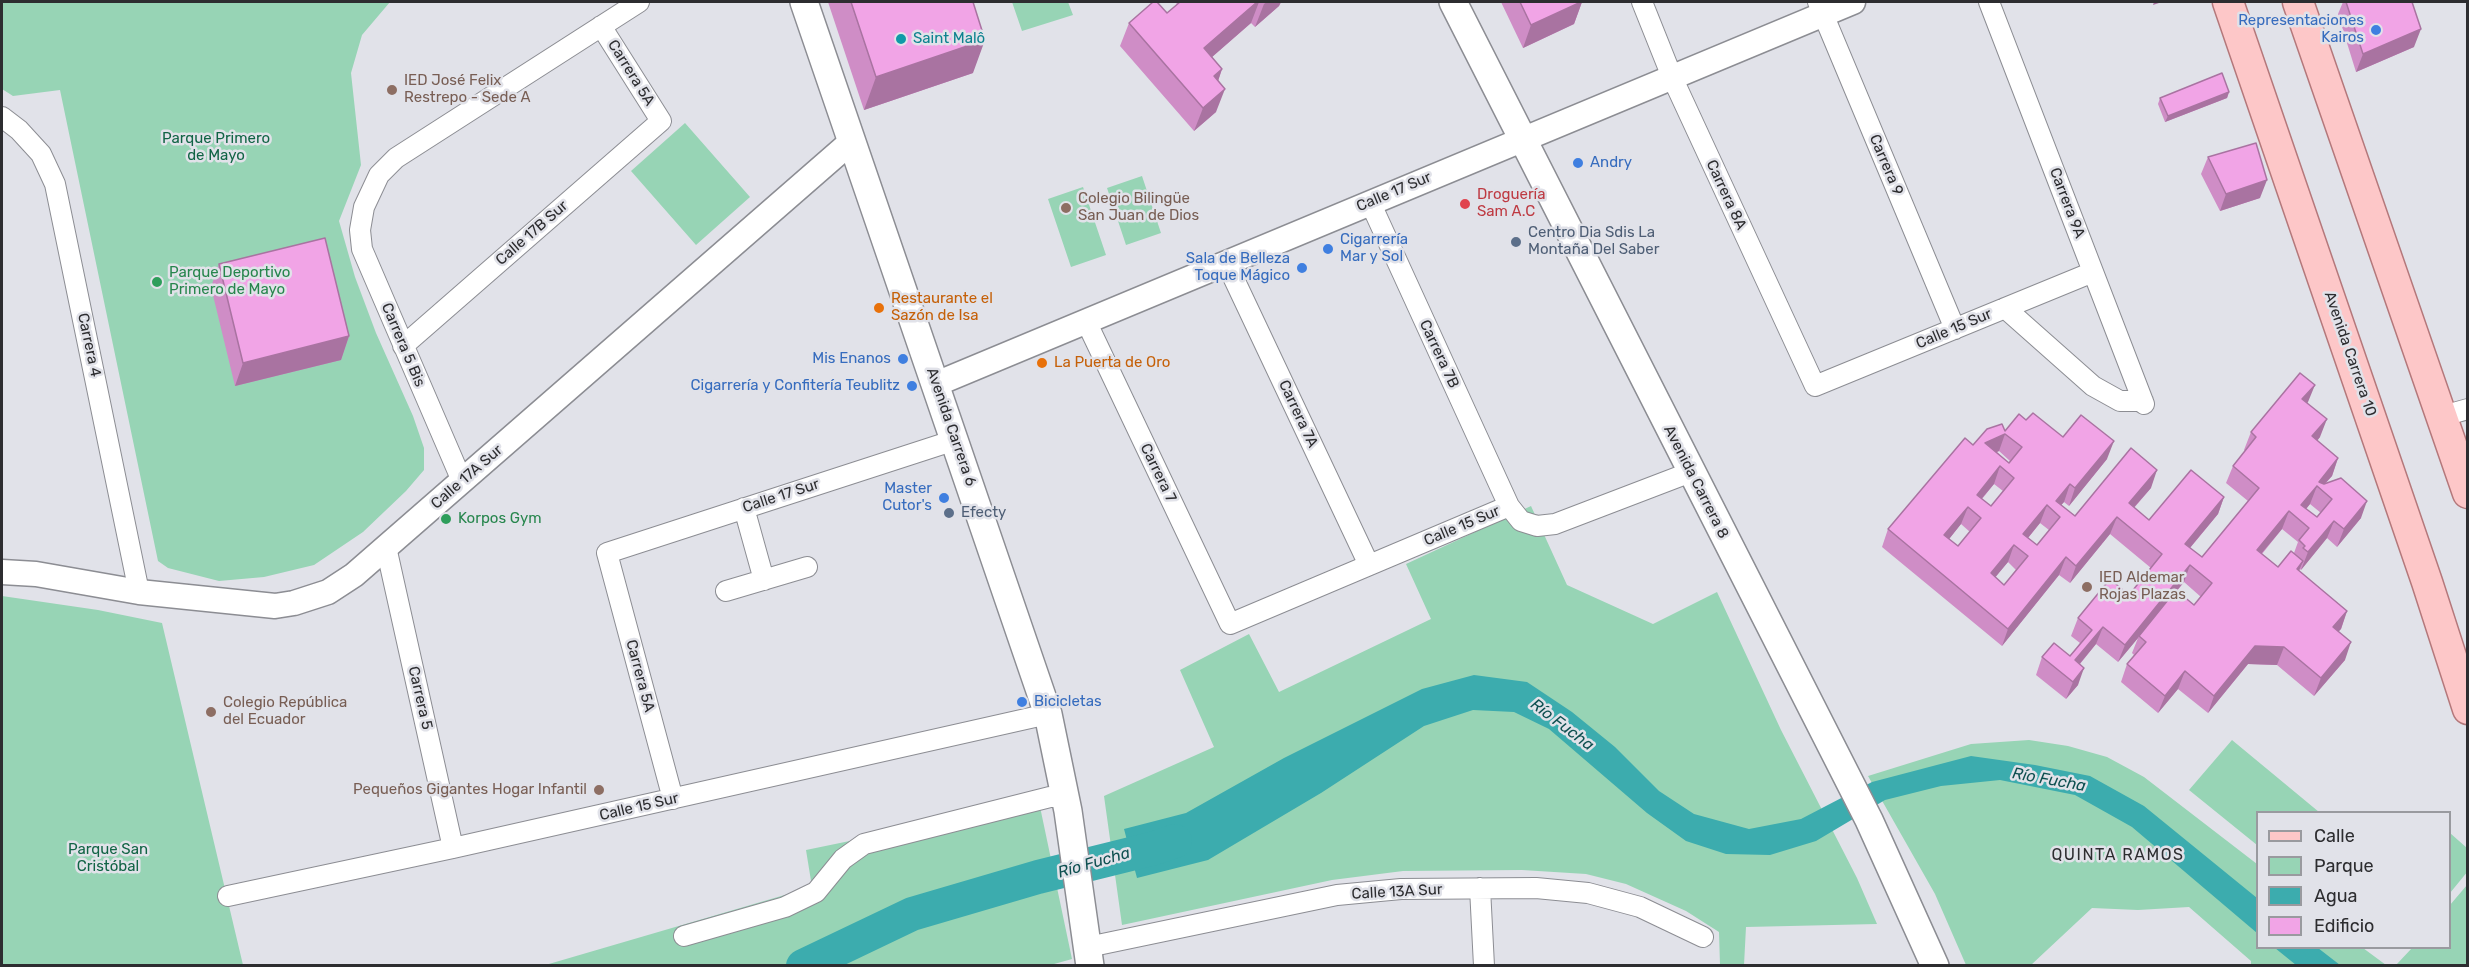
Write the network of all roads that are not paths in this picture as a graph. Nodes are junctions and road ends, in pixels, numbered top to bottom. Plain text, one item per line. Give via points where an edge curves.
1 (639, 2) edge
2 (804, 2) edge
3 (1453, 2) edge
4 (1642, 2) edge
5 (1853, 2) edge
6 (1989, 2) edge
7 (2228, 2) edge
8 (2298, 2) edge
9 (1820, 8) edge
10 (601, 26) junction
11 (1672, 77) junction
12 (2, 117) edge
13 (661, 121) joint
14 (1522, 138) junction
15 (852, 141) junction
16 (1370, 202) junction
17 (1226, 262) junction
18 (2093, 272) junction
19 (2005, 308) junction
20 (1086, 321) junction
21 (1955, 329) junction
22 (403, 346) junction
23 (936, 384) junction
24 (1815, 386) joint
25 (2455, 413) edge
26 (955, 440) junction
27 (1691, 472) junction
28 (462, 481) junction
29 (2468, 493) edge
30 (1509, 506) junction
31 (744, 508) junction
32 (386, 547) junction
33 (607, 552) joint
34 (1369, 565) junction
35 (807, 567) dead end
36 (2, 572) edge
37 (764, 580) junction
38 (726, 591) dead end
39 (139, 592) junction
40 (1230, 624) joint
41 (2468, 709) edge
42 (1048, 714) junction
43 (1065, 797) junction
44 (673, 799) junction
45 (453, 848) junction
46 (1480, 888) junction
47 (228, 896) dead end
48 (684, 936) dead end
49 (1703, 937) dead end
50 (1089, 956) edge
51 (1484, 966) edge
52 (1935, 966) edge

1 - 10 street, Carrera 5 Bis
2 - 15 main road, Avenida Carrera 6
3 - 14 main road, Avenida Carrera 8
4 - 11 street, Carrera 8A
5 - 9 street, Calle 17 Sur
6 - 18 street, Carrera 9A
7 - 41 main road, Avenida Carrera 10
8 - 25 main road
9 - 11 street, Calle 17 Sur
9 - 21 street, Carrera 9
10 - 13 street, Carrera 5A
10 - 22 street, Carrera 5 Bis via 396,158 379,175 364,207 362,249
11 - 14 street, Calle 17 Sur
11 - 24 street, Carrera 8A
12 - 39 street, Carrera 4 via 41,154 55,184
13 - 22 street, Calle 17B Sur
14 - 16 street, Calle 17 Sur
14 - 27 main road, Avenida Carrera 8
15 - 23 main road, Avenida Carrera 6
15 - 28 street, Calle 17A Sur
16 - 17 street, Calle 17 Sur
16 - 30 street, Carrera 7B
17 - 20 street, Calle 17 Sur
17 - 34 street, Carrera 7A
18 - 19 street, Calle 15 Sur
18 - 19 street, Carrera 9A via 2144,402 2120,401 2093,386
19 - 21 street, Calle 15 Sur
20 - 23 street, Calle 17 Sur
20 - 40 street, Carrera 7
21 - 24 street, Calle 15 Sur
22 - 28 street, Carrera 5 Bis
23 - 26 main road, Avenida Carrera 6
25 - 29 main road
26 - 31 street, Calle 17 Sur
26 - 42 main road, Avenida Carrera 6
27 - 30 street, Calle 15 Sur via 1555,524 1537,526 1521,521
27 - 52 main road, Avenida Carrera 8 via 1869,820
28 - 32 street, Calle 17A Sur
30 - 34 street, Calle 15 Sur
31 - 33 street, Calle 17 Sur
31 - 37 street
32 - 39 street, Calle 17A Sur via 328,592 294,603 275,606
32 - 45 street, Carrera 5
33 - 44 street, Carrera 5A
34 - 40 street, Calle 15 Sur
35 - 37 street
36 - 39 street, Calle 17A Sur
37 - 38 street
42 - 43 main road, Avenida Carrera 6
42 - 44 street, Calle 15 Sur
43 - 48 street via 1050,797 864,844 843,859 816,892 784,907
43 - 50 main road, Avenida Carrera 6
44 - 45 street, Calle 15 Sur
45 - 47 street, Calle 15 Sur
46 - 49 street, Calle 13A Sur via 1588,893 1640,907
46 - 50 street, Calle 13A Sur via 1401,889 1337,896
46 - 51 street

